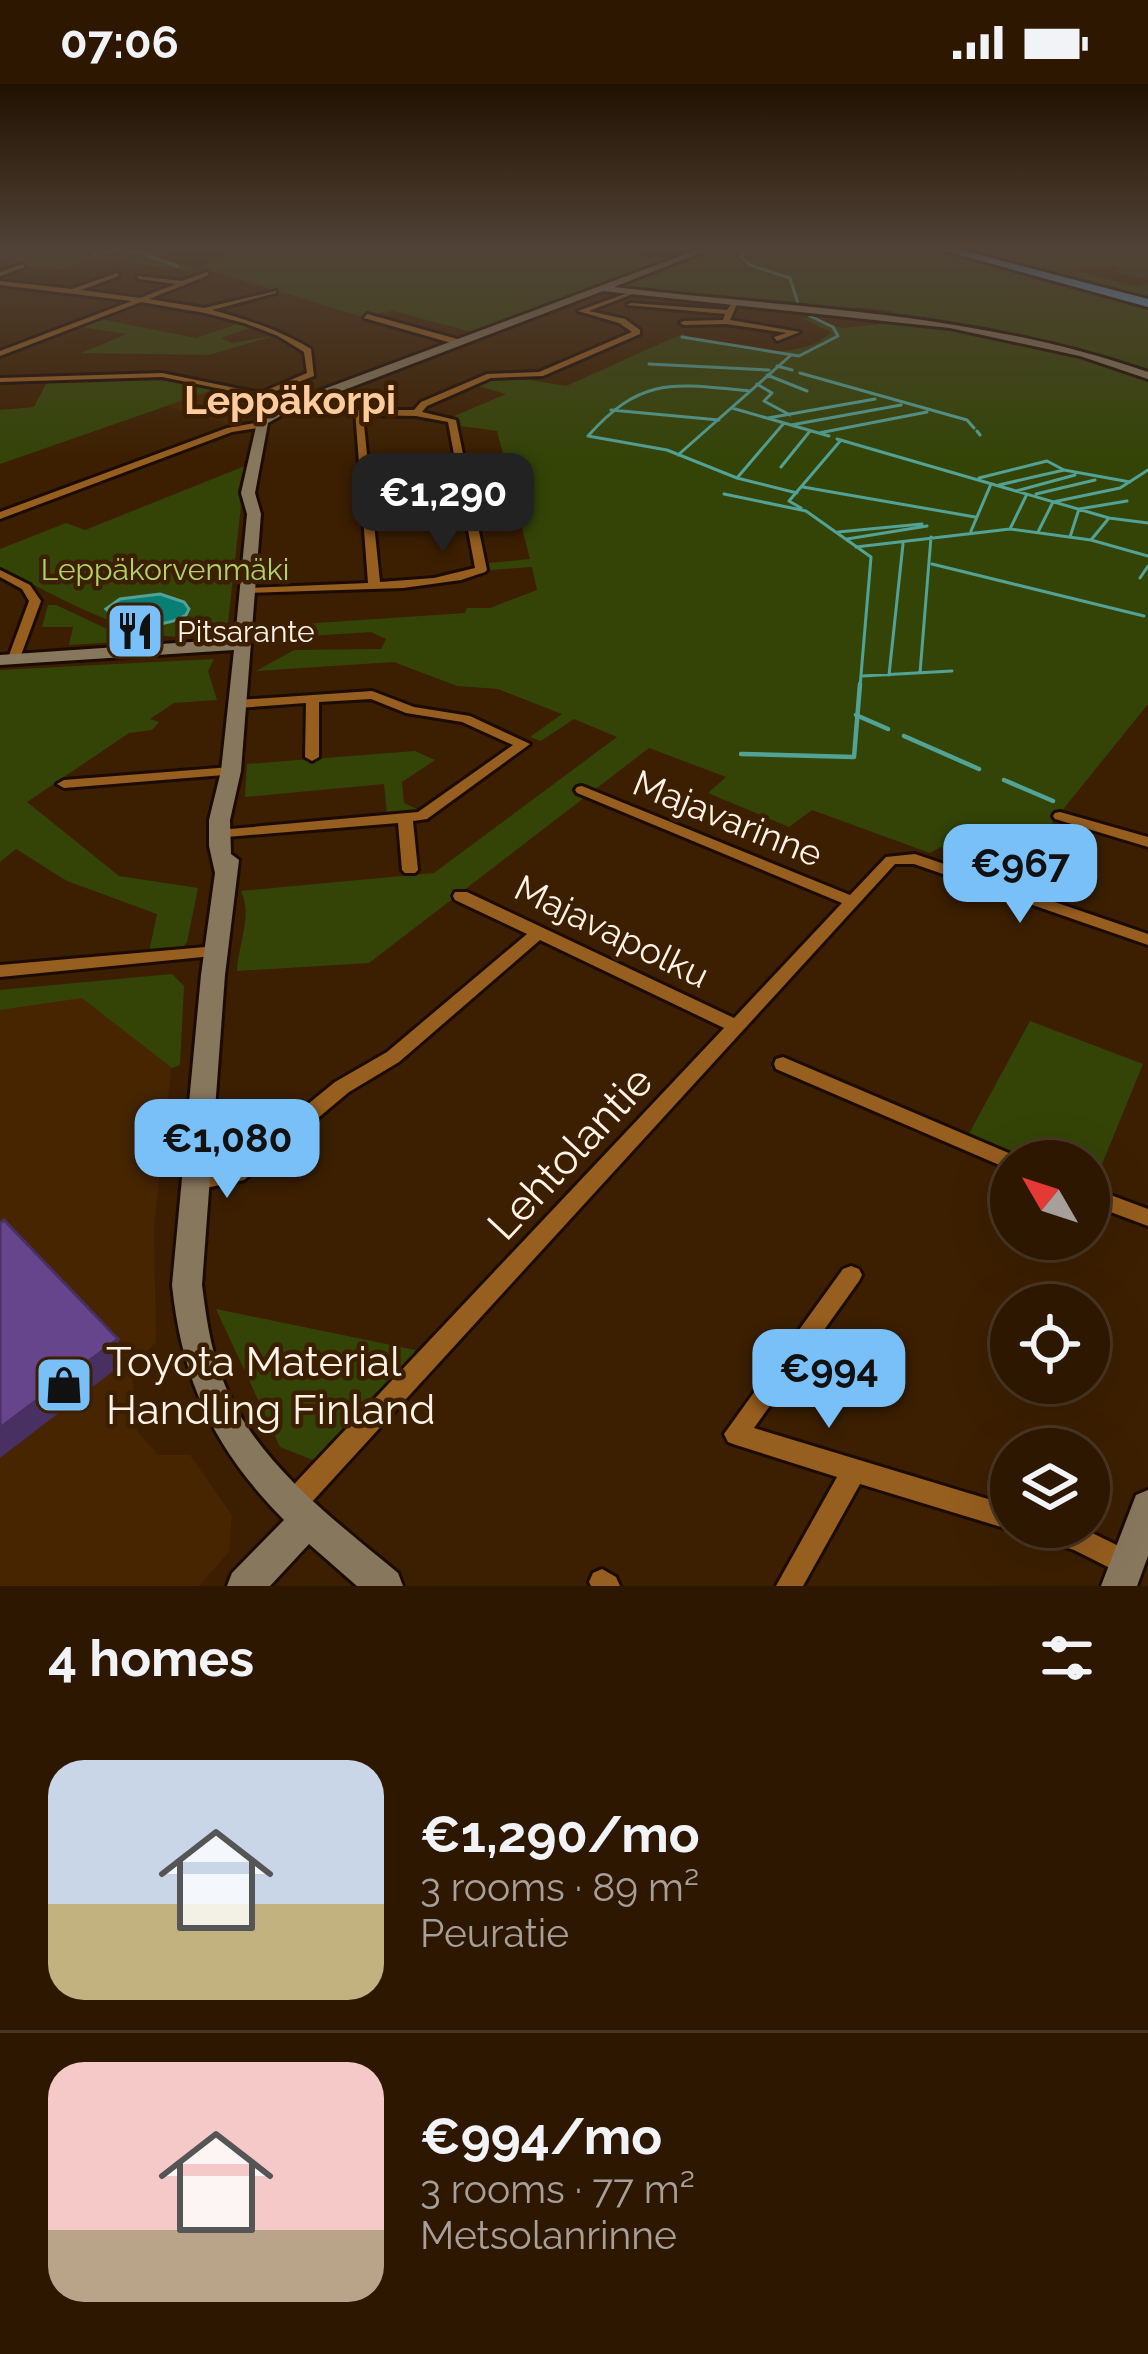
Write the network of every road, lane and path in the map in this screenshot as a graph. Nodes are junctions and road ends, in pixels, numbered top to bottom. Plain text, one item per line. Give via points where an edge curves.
1 (90, 318) edge
2 (222, 318) edge
3 (374, 318) edge
4 (523, 318) edge
5 (610, 318) edge
6 (706, 318) edge
7 (736, 318) edge
8 (795, 318) edge
9 (684, 323) dead end
10 (752, 329) junction
11 (796, 332) dead end
12 (738, 335) dead end
13 (14, 338) dead end
14 (28, 341) junction
15 (458, 342) junction
16 (0, 354) edge
17 (1148, 376) edge
18 (0, 380) edge
19 (263, 393) junction
20 (297, 403) junction
21 (416, 412) junction
22 (260, 425) junction
23 (0, 516) edge
24 (0, 573) edge
25 (374, 583) junction
26 (248, 591) junction
27 (242, 644) junction
28 (7, 659) edge
29 (313, 698) junction
30 (238, 704) junction
31 (312, 758) dead end
32 (231, 771) junction
33 (64, 784) dead end
34 (582, 790) dead end
35 (1060, 816) dead end
36 (405, 818) junction
37 (226, 834) junction
38 (1148, 842) edge
39 (410, 870) dead end
40 (461, 896) dead end
41 (851, 902) junction
42 (539, 932) junction
43 (1148, 940) edge
44 (217, 951) junction
45 (0, 971) edge
46 (735, 1026) junction
47 (783, 1064) dead end
48 (990, 1153) edge
49 (196, 1182) junction
50 (1110, 1203) edge
51 (1148, 1218) edge
52 (851, 1275) dead end
53 (855, 1469) junction
54 (1148, 1508) edge
55 (990, 1511) edge
56 (299, 1513) junction
57 (1090, 1548) edge
58 (1124, 1575) edge
59 (795, 1584) edge
60 (245, 1586) edge
61 (385, 1586) edge

1 - 14 street
2 - 19 street via 275,331 308,351 311,374
3 - 15 street
4 - 15 street
5 - 21 street via 637,332 540,374 490,376
6 - 9 street
7 - 10 street
8 - 17 street via 990,333
10 - 11 street
10 - 12 street
13 - 14 street
14 - 16 street
15 - 20 street
18 - 19 street via 162,375
19 - 20 street
20 - 22 street
21 - 25 street via 358,412
21 - 25 street via 455,422 482,567 458,577
22 - 23 street
22 - 26 street via 248,493
24 - 28 street via 35,601
25 - 26 street
26 - 27 street
27 - 28 street
27 - 30 street
29 - 30 street
29 - 31 street
29 - 36 street via 377,696 523,744 428,813
30 - 32 street
32 - 33 street
32 - 37 street via 237,783
34 - 41 street, Majavarinne
35 - 38 street
36 - 37 street
36 - 39 street
37 - 44 street
40 - 42 street, Majavapolku
41 - 43 street, Lehtolantie via 892,860 907,857
41 - 46 street, Lehtolantie
42 - 46 street, Majavapolku
42 - 49 street via 393,1057 342,1087 237,1174
44 - 45 street
44 - 49 street
46 - 56 street, Lehtolantie
47 - 48 street
49 - 56 street via 187,1285 197,1357 234,1436
50 - 51 street
52 - 53 street via 736,1434
53 - 55 street
53 - 59 street
54 - 58 street
56 - 60 street
56 - 61 street
57 - 58 street

